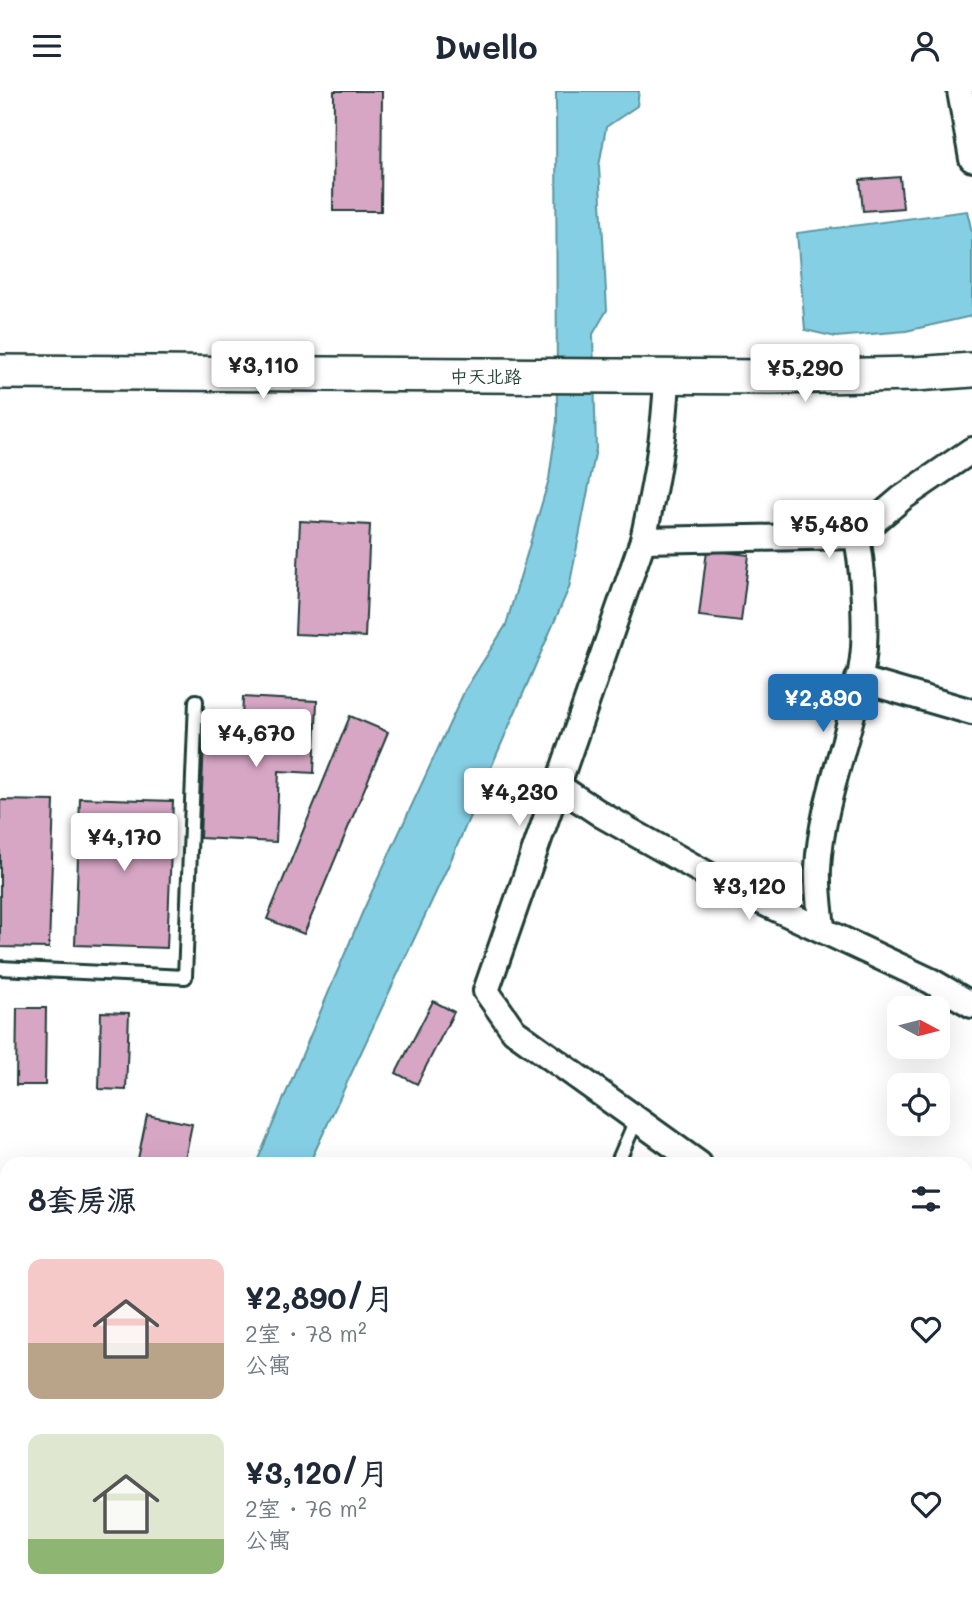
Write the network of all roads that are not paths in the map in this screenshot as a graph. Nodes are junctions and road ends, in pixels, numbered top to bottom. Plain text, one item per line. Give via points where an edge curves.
1 (960, 91) edge
2 (972, 159) edge
3 (972, 370) edge
4 (0, 372) edge
5 (651, 377) junction
6 (972, 450) edge
7 (858, 535) junction
8 (643, 540) junction
9 (858, 679) junction
10 (196, 701) dead end
11 (972, 712) edge
12 (558, 786) junction
13 (822, 928) junction
14 (0, 968) edge
15 (972, 1005) edge
16 (636, 1120) junction
17 (620, 1157) edge
18 (689, 1157) edge

1 - 2 street
3 - 5 main road, 中天北路 via 863,376
4 - 5 main road, 中天北路
5 - 8 street via 666,416
6 - 7 street
7 - 8 street
7 - 9 street via 865,590
8 - 12 street
9 - 11 street
9 - 13 street via 818,869
10 - 14 lane via 185,977
12 - 13 street via 728,886
12 - 16 street via 486,991 514,1031
13 - 15 street
16 - 17 lane
16 - 18 street

